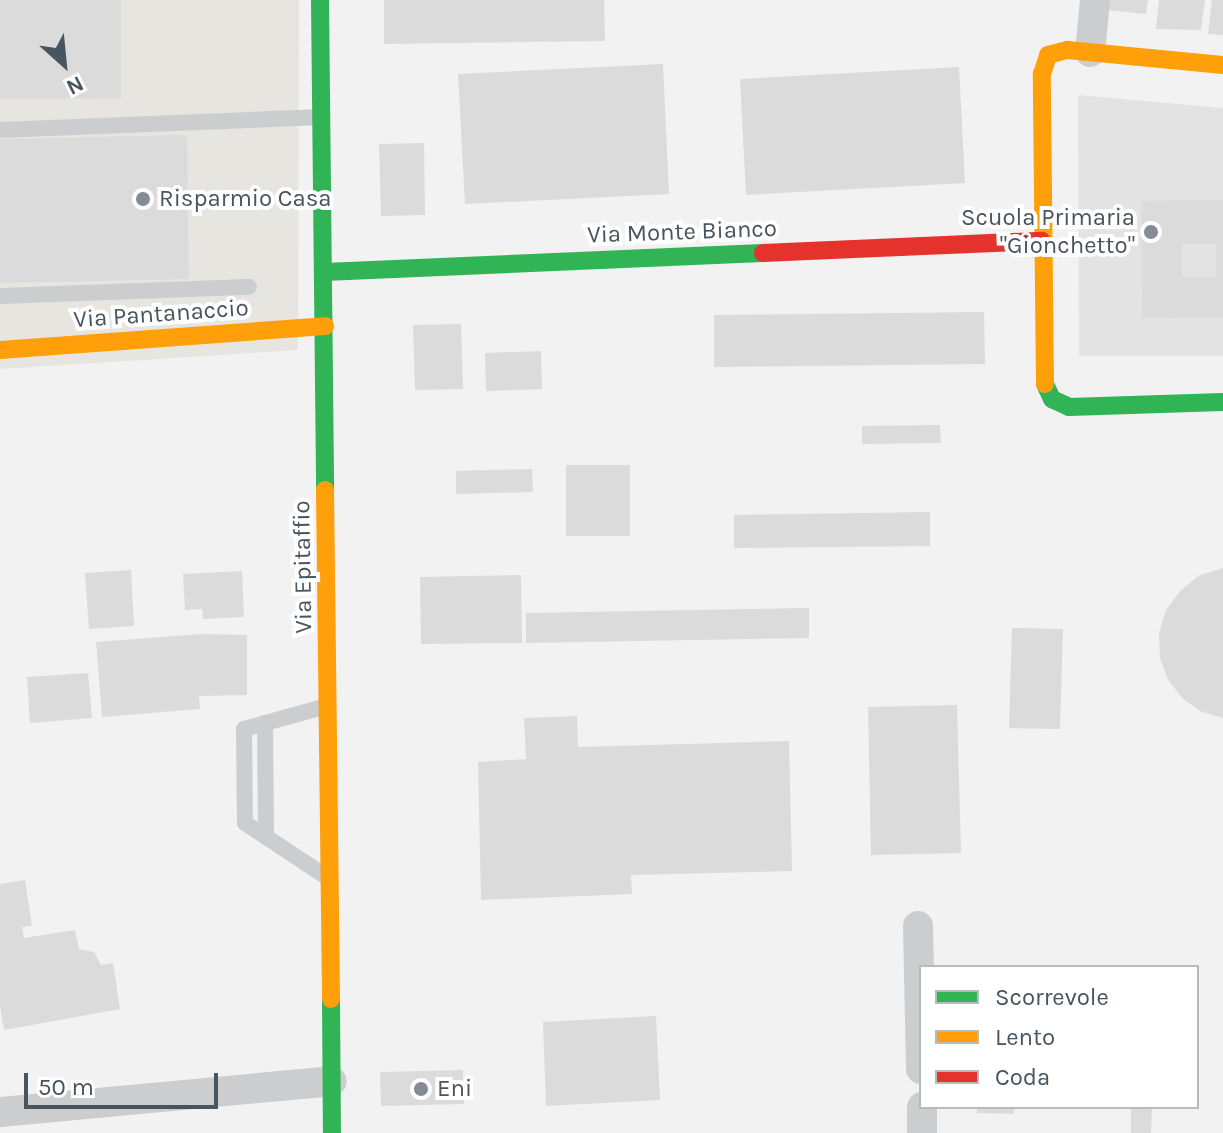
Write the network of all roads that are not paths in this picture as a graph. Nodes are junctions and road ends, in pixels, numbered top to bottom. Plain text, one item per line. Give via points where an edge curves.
1 (320, 0) edge
2 (1095, 0) edge
3 (1090, 52) junction
4 (1223, 65) edge
5 (322, 117) junction
6 (0, 130) edge
7 (1042, 241) junction
8 (325, 272) junction
9 (249, 287) dead end
10 (0, 296) edge
11 (325, 326) junction
12 (0, 350) edge
13 (1223, 402) edge
14 (329, 705) junction
15 (330, 880) junction
16 (918, 926) dead end
17 (919, 974) edge
18 (332, 1081) junction
19 (922, 1109) edge
20 (0, 1112) edge
21 (332, 1133) edge
22 (922, 1133) edge

1 - 5 street, Via Epitaffio
2 - 3 street
3 - 4 street
3 - 7 street via 1048,55 1042,74
5 - 6 lane
5 - 8 street, Via Epitaffio
7 - 8 street, Via Monte Bianco
7 - 13 street via 1044,381 1052,399 1069,407
8 - 11 street, Via Epitaffio
9 - 10 lane
11 - 12 street, Via Pantanaccio
11 - 14 street, Via Epitaffio
14 - 15 street, Via Epitaffio
14 - 15 lane via 265,723 266,837
15 - 18 street, Via Epitaffio
16 - 17 street
18 - 20 street
18 - 21 street, Via Epitaffio
19 - 22 street

